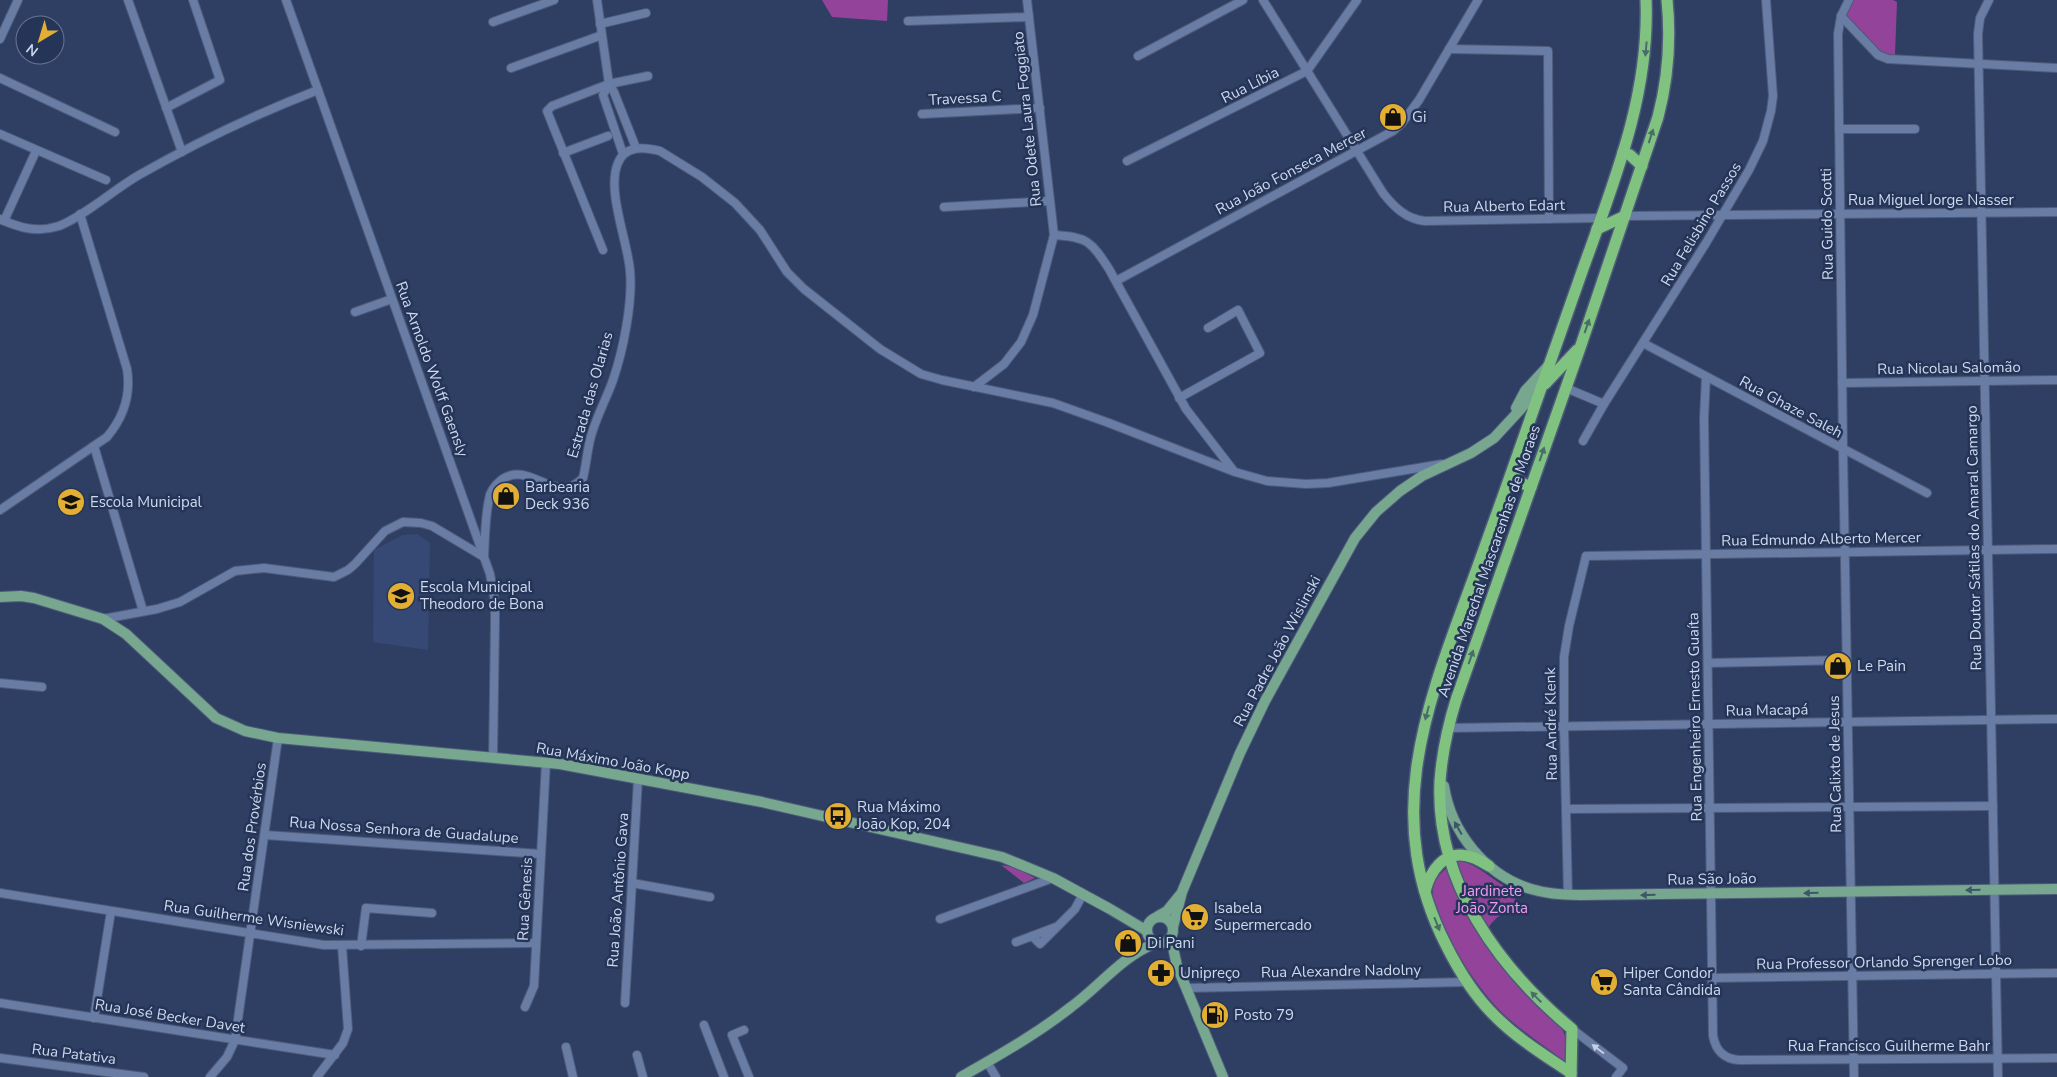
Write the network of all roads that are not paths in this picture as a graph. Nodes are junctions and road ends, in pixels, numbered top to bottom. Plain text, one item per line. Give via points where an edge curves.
1 (18, 0) edge
2 (128, 0) edge
3 (193, 0) edge
4 (286, 0) edge
5 (554, 0) edge
6 (598, 0) edge
7 (1027, 0) edge
8 (1243, 0) edge
9 (1263, 0) edge
10 (1357, 0) edge
11 (1478, 0) edge
12 (1646, 0) edge
13 (1667, 0) edge
14 (1766, 0) edge
15 (1849, 0) edge
16 (1989, 0) edge
17 (646, 13) dead end
18 (1029, 16) junction
19 (1841, 16) junction
20 (908, 21) dead end
21 (493, 22) dead end
22 (600, 24) junction
23 (602, 34) junction
24 (0, 39) edge
25 (1449, 49) junction
26 (1138, 56) dead end
27 (1979, 64) junction
28 (511, 68) dead end
29 (2057, 68) edge
30 (1307, 71) junction
31 (648, 76) dead end
32 (0, 78) edge
33 (609, 84) junction
34 (318, 90) junction
35 (166, 108) junction
36 (1040, 108) junction
37 (922, 114) dead end
38 (624, 120) junction
39 (612, 124) junction
40 (1915, 129) dead end
41 (1839, 130) junction
42 (115, 132) dead end
43 (0, 134) edge
44 (608, 136) dead end
45 (636, 148) junction
46 (36, 151) junction
47 (1358, 151) junction
48 (182, 152) junction
49 (1623, 152) junction
50 (563, 153) junction
51 (623, 154) junction
52 (1127, 161) dead end
53 (1642, 166) junction
54 (106, 180) dead end
55 (1050, 200) junction
56 (944, 207) dead end
57 (2057, 212) edge
58 (1982, 213) junction
59 (80, 214) junction
60 (1840, 214) junction
61 (1722, 215) junction
62 (1625, 216) junction
63 (1549, 219) junction
64 (2, 220) edge
65 (1599, 224) junction
66 (1054, 235) junction
67 (603, 250) dead end
68 (1116, 281) junction
69 (392, 299) junction
70 (355, 312) dead end
71 (1208, 328) dead end
72 (1643, 343) junction
73 (1580, 348) junction
74 (1550, 364) junction
75 (1706, 377) junction
76 (2057, 380) edge
77 (1985, 381) junction
78 (1842, 383) junction
79 (1542, 386) junction
80 (974, 387) junction
81 (1566, 388) junction
82 (1179, 398) junction
83 (1604, 404) junction
84 (1512, 416) junction
85 (1583, 441) dead end
86 (94, 446) junction
87 (1843, 450) junction
88 (1449, 463) junction
89 (1514, 466) junction
90 (1234, 472) junction
91 (1531, 487) junction
92 (1927, 493) dead end
93 (0, 510) edge
94 (2057, 549) edge
95 (1988, 550) junction
96 (1844, 552) junction
97 (1706, 554) junction
98 (1586, 556) joint
99 (484, 557) junction
100 (0, 597) edge
101 (143, 611) junction
102 (103, 619) junction
103 (1846, 660) junction
104 (1708, 663) junction
105 (0, 683) edge
106 (42, 687) dead end
107 (2057, 719) edge
108 (1991, 720) junction
109 (1848, 722) junction
110 (1709, 724) junction
111 (1564, 726) junction
112 (1448, 728) junction
113 (278, 738) junction
114 (493, 758) junction
115 (546, 762) junction
116 (1442, 765) junction
117 (638, 779) junction
118 (1993, 806) junction
119 (1849, 807) junction
120 (1710, 808) junction
121 (1566, 809) junction
122 (265, 834) junction
123 (541, 854) junction
124 (1448, 858) junction
125 (1489, 866) junction
126 (1053, 878) junction
127 (632, 883) junction
128 (2057, 889) edge
129 (1994, 890) junction
130 (1425, 891) junction
131 (1182, 892) junction
132 (1850, 892) junction
133 (0, 893) edge
134 (1083, 894) junction
135 (1711, 894) junction
136 (1568, 895) junction
137 (710, 896) dead end
138 (1110, 908) junction
139 (111, 911) junction
140 (432, 913) dead end
141 (1155, 918) junction
142 (940, 919) dead end
143 (1173, 927) junction
144 (1147, 931) junction
145 (251, 934) junction
146 (1171, 938) junction
147 (536, 942) junction
148 (1016, 942) dead end
149 (1158, 943) junction
150 (342, 946) junction
151 (361, 946) junction
152 (1128, 958) junction
153 (1177, 966) junction
154 (2057, 973) edge
155 (1996, 974) junction
156 (1852, 976) junction
157 (1712, 978) junction
158 (1468, 982) junction
159 (1186, 988) junction
160 (0, 1003) edge
161 (625, 1003) dead end
162 (525, 1006) dead end
163 (94, 1018) junction
164 (704, 1025) dead end
165 (744, 1030) dead end
166 (1572, 1030) junction
167 (236, 1040) junction
168 (566, 1048) dead end
169 (335, 1055) junction
170 (637, 1055) dead end
171 (1722, 1055) joint
172 (0, 1058) edge
173 (2057, 1058) edge
174 (1997, 1059) junction
175 (1854, 1060) junction
176 (987, 1062) junction
177 (1570, 1076) edge
178 (144, 1077) edge
179 (210, 1077) edge
180 (318, 1077) edge
181 (573, 1077) edge
182 (643, 1077) edge
183 (724, 1077) edge
184 (749, 1077) edge
185 (961, 1077) edge
186 (996, 1077) edge
187 (1223, 1077) edge
188 (1616, 1077) edge
189 (1854, 1077) edge
190 (1998, 1077) edge

1 - 24 street
2 - 35 street
3 - 35 street via 220,80
4 - 34 street, Rua Arnoldo Wolff Gaensly
5 - 21 street
6 - 22 street
7 - 18 street, Rua Odete Laura Foggiato
8 - 26 street
9 - 30 street
10 - 30 street, Rua Líbia
11 - 25 street, Rua João Fonseca Mercer
12 -> 49 highway, Avenida Marechal Mascarenhas de Moraes via 1643,73
53 -> 13 highway, Avenida Marechal Mascarenhas de Moraes via 1658,117 1666,76
14 - 61 street, Rua Felisbino Passos via 1773,78 1772,111 1757,156
15 - 19 street, Rua Guido Scotti
16 - 27 street, Rua Doutor Sátilas do Amaral Camargo via 1979,25
17 - 22 street
18 - 20 street
18 - 36 street, Rua Odete Laura Foggiato
19 - 27 street via 1881,57
19 - 41 street, Rua Guido Scotti via 1838,34
22 - 23 street
23 - 28 street
23 - 33 street
25 - 47 street, Rua João Fonseca Mercer via 1402,123
25 - 63 street via 1548,51
27 - 29 street
27 - 58 street, Rua Doutor Sátilas do Amaral Camargo
30 - 47 street
30 - 52 street, Rua Líbia
31 - 33 street
32 - 42 street
33 - 38 street
33 - 39 street via 603,95
33 - 50 street via 548,108
34 - 48 street via 256,114
34 - 69 street, Rua Arnoldo Wolff Gaensly
35 - 48 street
36 - 37 street, Travessa C
36 - 55 street, Rua Odete Laura Foggiato
38 - 39 street
38 - 45 street
39 - 51 street
40 - 41 street
41 - 60 street, Rua Guido Scotti
43 - 46 street
44 - 50 street
45 - 51 street
45 - 80 street via 660,151 721,190 760,230 794,280 880,349 921,374
46 - 54 street
46 - 64 street
47 - 63 street, Rua Alberto Edart via 1383,193 1408,217 1425,221
47 - 68 street, Rua João Fonseca Mercer
48 - 59 street via 125,183
49 - 53 highway
49 - 65 highway, Avenida Marechal Mascarenhas de Moraes
50 - 67 street
51 - 99 street, Estrada das Olarias via 616,168 614,183 630,268 630,294 616,370 590,440 583,478 572,487 564,488 518,474 500,481 492,489 489,499
53 - 62 highway, Avenida Marechal Mascarenhas de Moraes
55 - 56 street
55 - 66 street, Rua Odete Laura Foggiato
57 - 58 street, Rua Miguel Jorge Nasser
58 - 60 street, Rua Miguel Jorge Nasser
58 - 77 street, Rua Doutor Sátilas do Amaral Camargo
59 - 64 street via 59,226 38,231
59 - 86 street via 128,379 127,402 122,415 115,427
60 - 61 street, Rua Miguel Jorge Nasser
60 - 78 street, Rua Guido Scotti
61 - 62 street, Rua Miguel Jorge Nasser
61 - 72 street, Rua Felisbino Passos
62 - 65 highway
73 -> 62 highway, Avenida Marechal Mascarenhas de Moraes
63 - 65 street, Rua Alberto Edart
65 - 74 highway, Avenida Marechal Mascarenhas de Moraes
66 - 68 street via 1078,237 1091,244
66 - 80 street via 1033,315 1021,342 1004,364
68 - 82 street
69 - 70 street
69 - 99 street, Rua Arnoldo Wolff Gaensly
71 - 82 street via 1238,310 1260,353
72 - 75 street, Rua Ghaze Saleh
72 - 83 street, Rua Felisbino Passos
73 - 79 highway
73 - 81 highway, Avenida Marechal Mascarenhas de Moraes
74 - 79 highway, Avenida Marechal Mascarenhas de Moraes
74 - 84 main road via 1525,391
75 - 87 street, Rua Ghaze Saleh
75 - 97 street, Rua Engenheiro Ernesto Guaíta
76 - 77 street, Rua Nicolau Salomão
77 - 78 street, Rua Nicolau Salomão
77 - 95 street, Rua Doutor Sátilas do Amaral Camargo
78 - 87 street, Rua Guido Scotti
79 - 84 main road
79 - 89 highway, Avenida Marechal Mascarenhas de Moraes
80 - 90 street via 1080,412
81 - 83 street
91 -> 81 highway, Avenida Marechal Mascarenhas de Moraes
82 - 90 street
83 - 85 street, Rua Felisbino Passos
84 - 88 main road, Rua Padre João Wislinski via 1483,447
86 - 93 street
86 - 101 street
87 - 92 street, Rua Ghaze Saleh
87 - 96 street, Rua Calixto de Jesus
88 - 90 street via 1313,483 1267,480
88 - 131 main road, Rua Padre João Wislinski via 1422,476 1388,500 1355,538 1252,728
89 - 91 highway via 1514,478
89 -> 130 highway, Avenida Marechal Mascarenhas de Moraes via 1439,674 1422,735 1413,805 1417,852
112 -> 91 highway, Avenida Marechal Mascarenhas de Moraes
94 - 95 street, Rua Edmundo Alberto Mercer
95 - 96 street, Rua Edmundo Alberto Mercer
95 - 108 street, Rua Doutor Sátilas do Amaral Camargo
96 - 97 street, Rua Edmundo Alberto Mercer
96 - 103 street, Rua Calixto de Jesus
97 - 98 street, Rua Edmundo Alberto Mercer
97 - 104 street, Rua Engenheiro Ernesto Guaíta
98 - 111 street, Rua André Klenk via 1566,641
99 - 101 street via 432,526 403,522 384,531 355,564 334,577 264,568 235,571 180,602
99 - 114 street, Rua Arnoldo Wolff Gaensly via 495,602
100 - 102 main road via 34,598
101 - 102 street
102 - 113 main road, Rua Máximo João Kopp via 126,634 216,718 245,731
103 - 104 street
103 - 109 street, Rua Calixto de Jesus
104 - 110 street, Rua Engenheiro Ernesto Guaíta
105 - 106 street
107 - 108 street, Rua Macapá
108 - 109 street, Rua Macapá
108 - 118 street, Rua Doutor Sátilas do Amaral Camargo
109 - 110 street, Rua Macapá
109 - 119 street, Rua Calixto de Jesus
110 - 111 street, Rua Macapá
110 - 120 street, Rua Engenheiro Ernesto Guaíta
111 - 112 street, Rua Macapá
111 - 121 street, Rua André Klenk
112 - 116 highway, Avenida Marechal Mascarenhas de Moraes
113 - 114 main road, Rua Máximo João Kopp
113 - 122 street, Rua dos Provérbios
114 - 115 main road, Rua Máximo João Kopp
115 - 117 main road, Rua Máximo João Kopp
115 - 123 street, Rua Gênesis
116 - 124 highway, Avenida Marechal Mascarenhas de Moraes via 1440,811
125 -> 116 main road, Rua São João via 1472,848 1453,819
117 - 126 main road, Rua Máximo João Kopp via 744,798 987,853
117 - 127 street, Rua João Antônio Gava
118 - 119 street
118 - 129 street, Rua Doutor Sátilas do Amaral Camargo
119 - 120 street
119 - 132 street, Rua Calixto de Jesus
120 - 121 street
120 - 135 street, Rua Engenheiro Ernesto Guaíta
121 - 136 street, Rua André Klenk
122 - 123 street, Rua Nossa Senhora de Guadalupe
122 - 145 street, Rua dos Provérbios
123 - 147 street, Rua Gênesis
124 - 125 highway via 1467,856
124 - 130 highway via 1428,877
166 -> 124 highway, Avenida Marechal Mascarenhas de Moraes via 1538,1000 1502,958 1472,910
125 - 136 main road, Rua São João via 1524,887 1543,893
126 - 134 main road, Rua Máximo João Kopp
126 - 142 street
127 - 137 street
127 - 161 street, Rua João Antônio Gava
128 - 129 main road, Rua São João
129 -> 132 main road, Rua São João
129 - 155 street, Rua Doutor Sátilas do Amaral Camargo
130 -> 158 highway, Avenida Marechal Mascarenhas de Moraes via 1440,933
131 - 141 main road, Rua Padre João Wislinski via 1167,911
131 - 143 main road, Rua Padre João Wislinski
132 -> 135 main road, Rua São João
132 - 156 street, Rua Calixto de Jesus
133 - 139 street, Rua Guilherme Wisniewski
134 - 138 main road, Rua Máximo João Kopp
134 - 148 street via 1075,909 1040,944 1032,936
135 -> 136 main road, Rua São João
135 - 157 street, Rua Engenheiro Ernesto Guaíta
138 - 141 main road, Rua Máximo João Kopp
138 - 144 main road, Rua Máximo João Kopp
139 - 145 street, Rua Guilherme Wisniewski
139 - 163 street
140 - 151 street via 366,908
141 - 143 main road via 1169,920
141 - 144 main road
143 - 146 main road
144 - 149 main road via 1150,938
144 - 152 main road
145 - 150 street, Rua Guilherme Wisniewski
145 - 167 street, Rua dos Provérbios
146 - 149 main road
146 - 153 main road
147 - 151 street, Rua Guilherme Wisniewski
147 - 162 street, Rua Gênesis via 534,986
149 - 152 main road
149 - 153 main road
150 - 151 street, Rua Guilherme Wisniewski
150 - 169 street via 349,1022 347,1036
152 - 176 main road via 1071,1008
153 - 159 main road
154 - 155 street, Rua Professor Orlando Sprenger Lobo
155 - 156 street, Rua Professor Orlando Sprenger Lobo
155 - 174 street, Rua Doutor Sátilas do Amaral Camargo
156 - 157 street, Rua Professor Orlando Sprenger Lobo
156 - 175 street, Rua Calixto de Jesus
157 - 171 street, Rua Engenheiro Ernesto Guaíta via 1714,1044
158 - 159 street, Rua Alexandre Nadolny
158 - 177 highway, Avenida Marechal Mascarenhas de Moraes via 1495,1016
159 - 187 main road
160 - 163 street, Rua José Becker Davet
163 - 167 street, Rua José Becker Davet
164 - 183 street
165 - 184 street via 732,1035
166 - 177 highway
188 -> 166 street, Avenida Marechal Mascarenhas de Moraes via 1623,1068
167 - 169 street, Rua José Becker Davet
167 - 179 street via 227,1058
168 - 181 street
169 - 180 street
170 - 182 street
171 - 175 street, Rua Francisco Guilherme Bahr via 1732,1060
172 - 178 street, Rua Patativa
173 - 174 street, Rua Francisco Guilherme Bahr
174 - 175 street, Rua Francisco Guilherme Bahr
174 - 190 street, Rua Doutor Sátilas do Amaral Camargo
175 - 189 street, Rua Calixto de Jesus
176 - 185 main road
176 - 186 street

